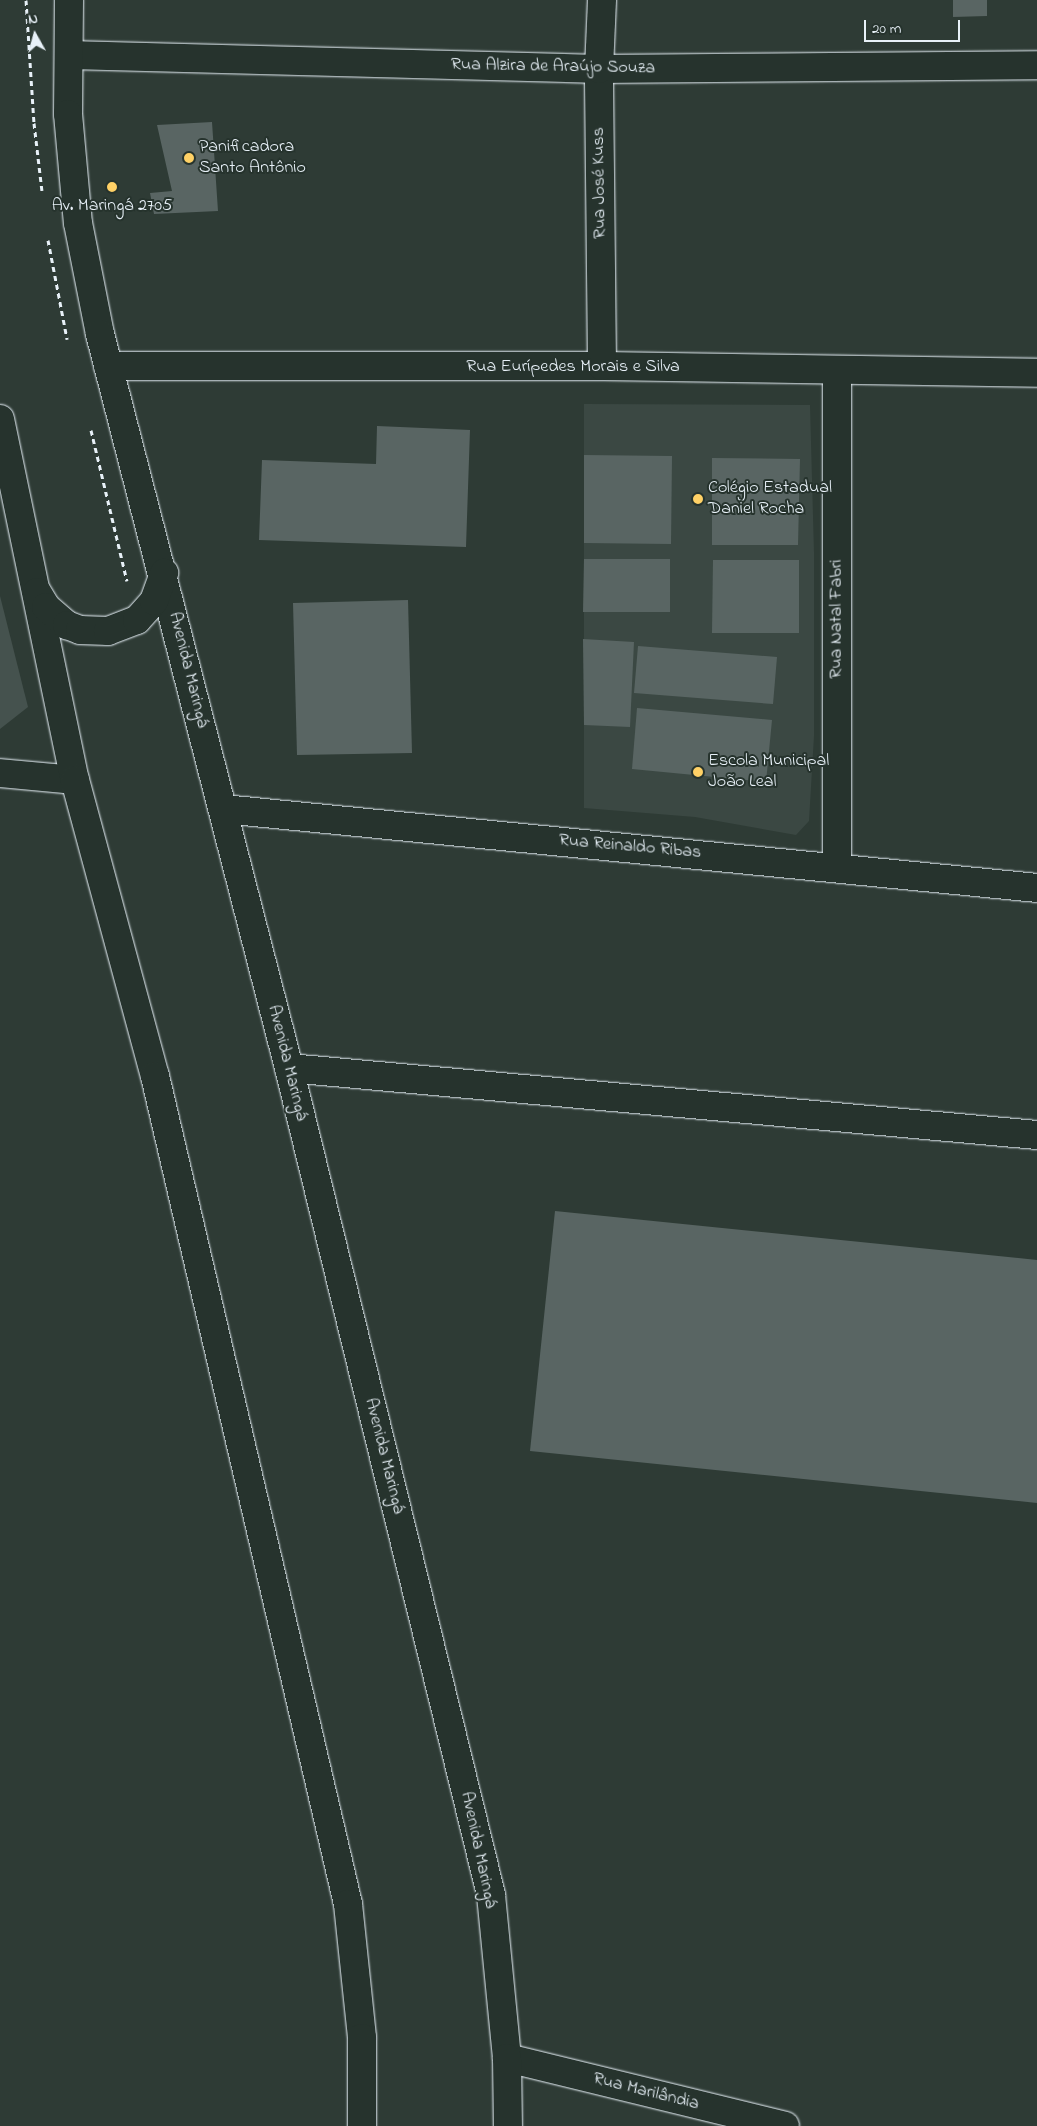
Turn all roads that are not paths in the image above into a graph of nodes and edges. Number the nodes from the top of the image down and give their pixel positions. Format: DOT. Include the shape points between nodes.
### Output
graph roads {
  1 [pos="70,0"];
  2 [pos="602,0"];
  3 [pos="69,55"];
  4 [pos="1037,65"];
  5 [pos="599,69"];
  6 [pos="108,366"];
  7 [pos="602,366"];
  8 [pos="837,371"];
  9 [pos="1037,373"];
  10 [pos="0,419"];
  11 [pos="164,573"];
  12 [pos="34,583"];
  13 [pos="0,773"];
  14 [pos="75,780"];
  15 [pos="223,809"];
  16 [pos="837,866"];
  17 [pos="1037,888"];
  18 [pos="289,1068"];
  19 [pos="1037,1135"];
  20 [pos="507,2058"];
  21 [pos="362,2126"];
  22 [pos="508,2126"];
  23 [pos="785,2126"];
  1 -- 3 [label="main road, Avenida Maringá"];
  2 -- 5 [label="main road, Rua José Kuss"];
  3 -- 5 [label="main road, Rua Alzira de Araújo Souza"];
  3 -- 6 [label="main road, Avenida Maringá" via="68,114 78,223"];
  4 -- 5 [label="main road, Rua Alzira de Araújo Souza"];
  5 -- 7 [label="main road, Rua José Kuss"];
  6 -- 7 [label="main road, Rua Eurípedes Morais e Silva"];
  6 -- 11 [label="main road, Avenida Maringá"];
  7 -- 8 [label="main road, Rua Eurípedes Morais e Silva"];
  8 -- 9 [label="main road, Rua Eurípedes Morais e Silva"];
  8 -- 16 [label="main road, Rua Natal Fabri"];
  10 -- 12 [label="main road"];
  11 -- 12 [label="main road" via="154,601 137,620 108,631 80,630 67,625 46,607"];
  11 -- 15 [label="main road, Avenida Maringá"];
  12 -- 14 [label="main road"];
  13 -- 14 [label="main road"];
  14 -- 21 [label="main road" via="156,1076 348,1904 362,2038"];
  15 -- 16 [label="main road, Rua Reinaldo Ribas"];
  15 -- 18 [label="main road, Avenida Maringá"];
  16 -- 17 [label="main road, Rua Reinaldo Ribas"];
  18 -- 19 [label="main road"];
  18 -- 20 [label="main road, Avenida Maringá" via="491,1895"];
  20 -- 22 [label="main road, Avenida Maringá"];
  20 -- 23 [label="main road, Rua Marilândia"];
}
